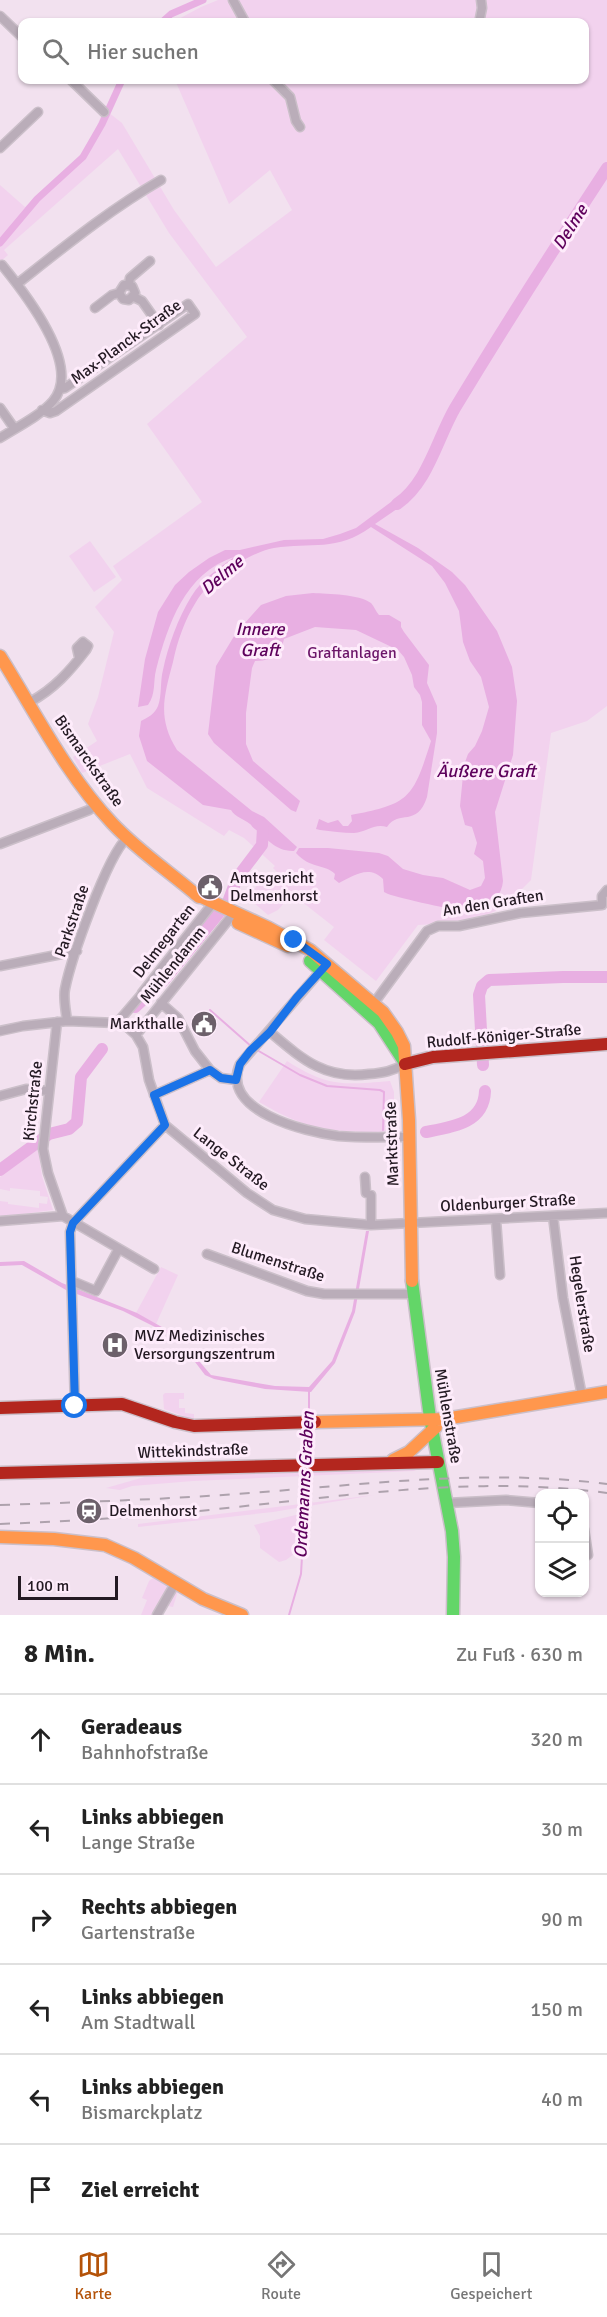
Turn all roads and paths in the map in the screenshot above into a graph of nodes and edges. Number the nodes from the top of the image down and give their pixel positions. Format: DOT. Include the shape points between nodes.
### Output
graph roads {
  1 [pos="233,0"];
  2 [pos="481,0"];
  3 [pos="0,16"];
  4 [pos="243,18"];
  5 [pos="480,18"];
  6 [pos="18,33"];
  7 [pos="75,84"];
  8 [pos="278,84"];
  9 [pos="38,112"];
  10 [pos="104,112"];
  11 [pos="300,127"];
  12 [pos="0,148"];
  13 [pos="161,180"];
  14 [pos="150,261"];
  15 [pos="2,265"];
  16 [pos="17,284"];
  17 [pos="129,284"];
  18 [pos="119,293"];
  19 [pos="134,297"];
  20 [pos="95,309"];
  21 [pos="159,325"];
  22 [pos="60,388"];
  23 [pos="0,408"];
  24 [pos="42,410"];
  25 [pos="14,428"];
  26 [pos="0,438"];
  27 [pos="0,656"];
  28 [pos="79,657"];
  29 [pos="30,702"];
  30 [pos="97,805"];
  31 [pos="128,838"];
  32 [pos="0,844"];
  33 [pos="607,890"];
  34 [pos="222,912"];
  35 [pos="77,951"];
  36 [pos="0,966"];
  37 [pos="324,968"];
  38 [pos="161,1003"];
  39 [pos="374,1003"];
  40 [pos="68,1021"];
  41 [pos="57,1022"];
  42 [pos="117,1023"];
  43 [pos="0,1031"];
  44 [pos="270,1032"];
  45 [pos="136,1035"];
  46 [pos="607,1044"];
  47 [pos="405,1064"];
  48 [pos="210,1070"];
  49 [pos="236,1080"];
  50 [pos="48,1091"];
  51 [pos="154,1095"];
  52 [pos="0,1096"];
  53 [pos="165,1125"];
  54 [pos="409,1132"];
  55 [pos="365,1177"];
  56 [pos="607,1213"];
  57 [pos="63,1216"];
  58 [pos="553,1216"];
  59 [pos="496,1220"];
  60 [pos="0,1221"];
  61 [pos="73,1223"];
  62 [pos="411,1223"];
  63 [pos="371,1225"];
  64 [pos="118,1250"];
  65 [pos="207,1254"];
  66 [pos="154,1269"];
  67 [pos="501,1275"];
  68 [pos="72,1287"];
  69 [pos="412,1294"];
  70 [pos="607,1392"];
  71 [pos="582,1396"];
  72 [pos="75,1406"];
  73 [pos="0,1408"];
  74 [pos="430,1418"];
  75 [pos="445,1419"];
  76 [pos="433,1431"];
  77 [pos="387,1462"];
  78 [pos="438,1462"];
  79 [pos="0,1473"];
  80 [pos="447,1503"];
  81 [pos="535,1503"];
  82 [pos="0,1537"];
  83 [pos="176,1582"];
  84 [pos="157,1615"];
  85 [pos="242,1615"];
  86 [pos="453,1615"];
  1 -- 4 [label="street"];
  2 -- 5 [label="street"];
  3 -- 6 [label="street"];
  7 -- 10 [label="street"];
  8 -- 11 [label="street" via="290,97"];
  9 -- 12 [label="street"];
  13 -- 16 [label="street" via="97,220"];
  14 -- 17 [label="street" via="130,278"];
  15 -- 16 [label="street"];
  16 -- 22 [label="street" via="36,311 58,357"];
  17 -- 18 [label="street" via="122,286"];
  17 -- 19 [label="street"];
  18 -- 19 [label="street" via="123,299"];
  18 -- 20 [label="street"];
  19 -- 21 [label="street" via="142,301"];
  21 -- 22 [label="street, Max-Planck-Straße" via="66,388"];
  21 -- 24 [label="street, Max-Planck-Straße" via="189,304 195,314 56,411"];
  22 -- 24 [label="street"];
  23 -- 25 [label="street"];
  24 -- 25 [label="street"];
  25 -- 26 [label="street"];
  27 -- 29 [label="main road, Bismarckstraße"];
  28 -- 29 [label="street" via="70,672"];
  29 -- 30 [label="main road, Bismarckstraße"];
  30 -- 31 [label="main road, Bismarckstraße"];
  30 -- 32 [label="street"];
  31 -- 34 [label="main road, Bismarckstraße"];
  31 -- 35 [label="street, Parkstraße" via="119,845 99,888"];
  33 -- 39 [label="street, An den Graften" via="602,905 514,914 427,931"];
  34 -- 37 [label="main road, Bismarckstraße" via="294,940"];
  34 -- 38 [label="street, Mühlendamm" via="200,956"];
  34 -- 42 [label="street, Delmegarten"];
  35 -- 36 [label="street"];
  35 -- 40 [label="street, Parkstraße" via="64,991"];
  37 -- 39 [label="main road, Marktstraße"];
  37 -- 44 [label="street"];
  37 -- 47 [label="main road" via="379,1023"];
  38 -- 45 [label="street, Mühlendamm"];
  38 -- 48 [label="street" via="178,1018"];
  39 -- 47 [label="main road, Marktstraße" via="397,1032 404,1046"];
  40 -- 41 [label="street"];
  40 -- 42 [label="street"];
  41 -- 43 [label="street"];
  41 -- 50 [label="street, Kirchstraße"];
  42 -- 45 [label="street"];
  44 -- 47 [label="street" via="326,1072 366,1075 393,1071"];
  44 -- 49 [label="street" via="240,1064"];
  45 -- 51 [label="street"];
  46 -- 47 [label="main road, Rudolf-Königer-Straße" via="433,1057"];
  47 -- 54 [label="main road, Marktstraße"];
  48 -- 49 [label="street" via="221,1078"];
  48 -- 51 [label="street"];
  49 -- 54 [label="street" via="246,1102 306,1130 337,1136"];
  50 -- 52 [label="street" via="26,1089"];
  50 -- 57 [label="street, Kirchstraße" via="44,1138 48,1173"];
  51 -- 53 [label="street"];
  53 -- 61 [label="street"];
  53 -- 63 [label="street, Lange Straße" via="273,1210 305,1219"];
  54 -- 62 [label="main road, Marktstraße"];
  55 -- 63 [label="street"];
  56 -- 58 [label="street, Oldenburger Straße"];
  57 -- 60 [label="street"];
  57 -- 61 [label="street"];
  58 -- 59 [label="street, Oldenburger Straße"];
  58 -- 71 [label="street, Hegelerstraße" via="563,1298"];
  59 -- 62 [label="street, Oldenburger Straße"];
  59 -- 67 [label="street"];
  61 -- 64 [label="street"];
  61 -- 68 [label="street"];
  62 -- 63 [label="street, Lange Straße"];
  62 -- 69 [label="main road, Mühlenstraße"];
  64 -- 66 [label="street"];
  64 -- 68 [label="street" via="96,1291"];
  65 -- 69 [label="street, Blumenstraße" via="308,1292"];
  68 -- 72 [label="street"];
  69 -- 74 [label="main road, Mühlenstraße"];
  70 -- 71 [label="main road"];
  71 -- 75 [label="main road"];
  72 -- 73 [label="main road"];
  72 -- 74 [label="main road" via="122,1404 170,1422 194,1426"];
  74 -- 75 [label="main road"];
  74 -- 76 [label="main road, Mühlenstraße"];
  75 -- 76 [label="main road, Wittekindstraße"];
  76 -- 77 [label="main road, Wittekindstraße" via="409,1452"];
  76 -- 78 [label="main road, Mühlenstraße"];
  77 -- 78 [label="main road, Wittekindstraße"];
  77 -- 79 [label="main road, Wittekindstraße"];
  78 -- 80 [label="main road, Mühlenstraße"];
  80 -- 81 [label="street"];
  80 -- 86 [label="main road, Mühlenstraße" via="454,1557"];
  82 -- 83 [label="main road" via="105,1545"];
  83 -- 84 [label="street"];
  83 -- 85 [label="main road" via="203,1599"];
}
